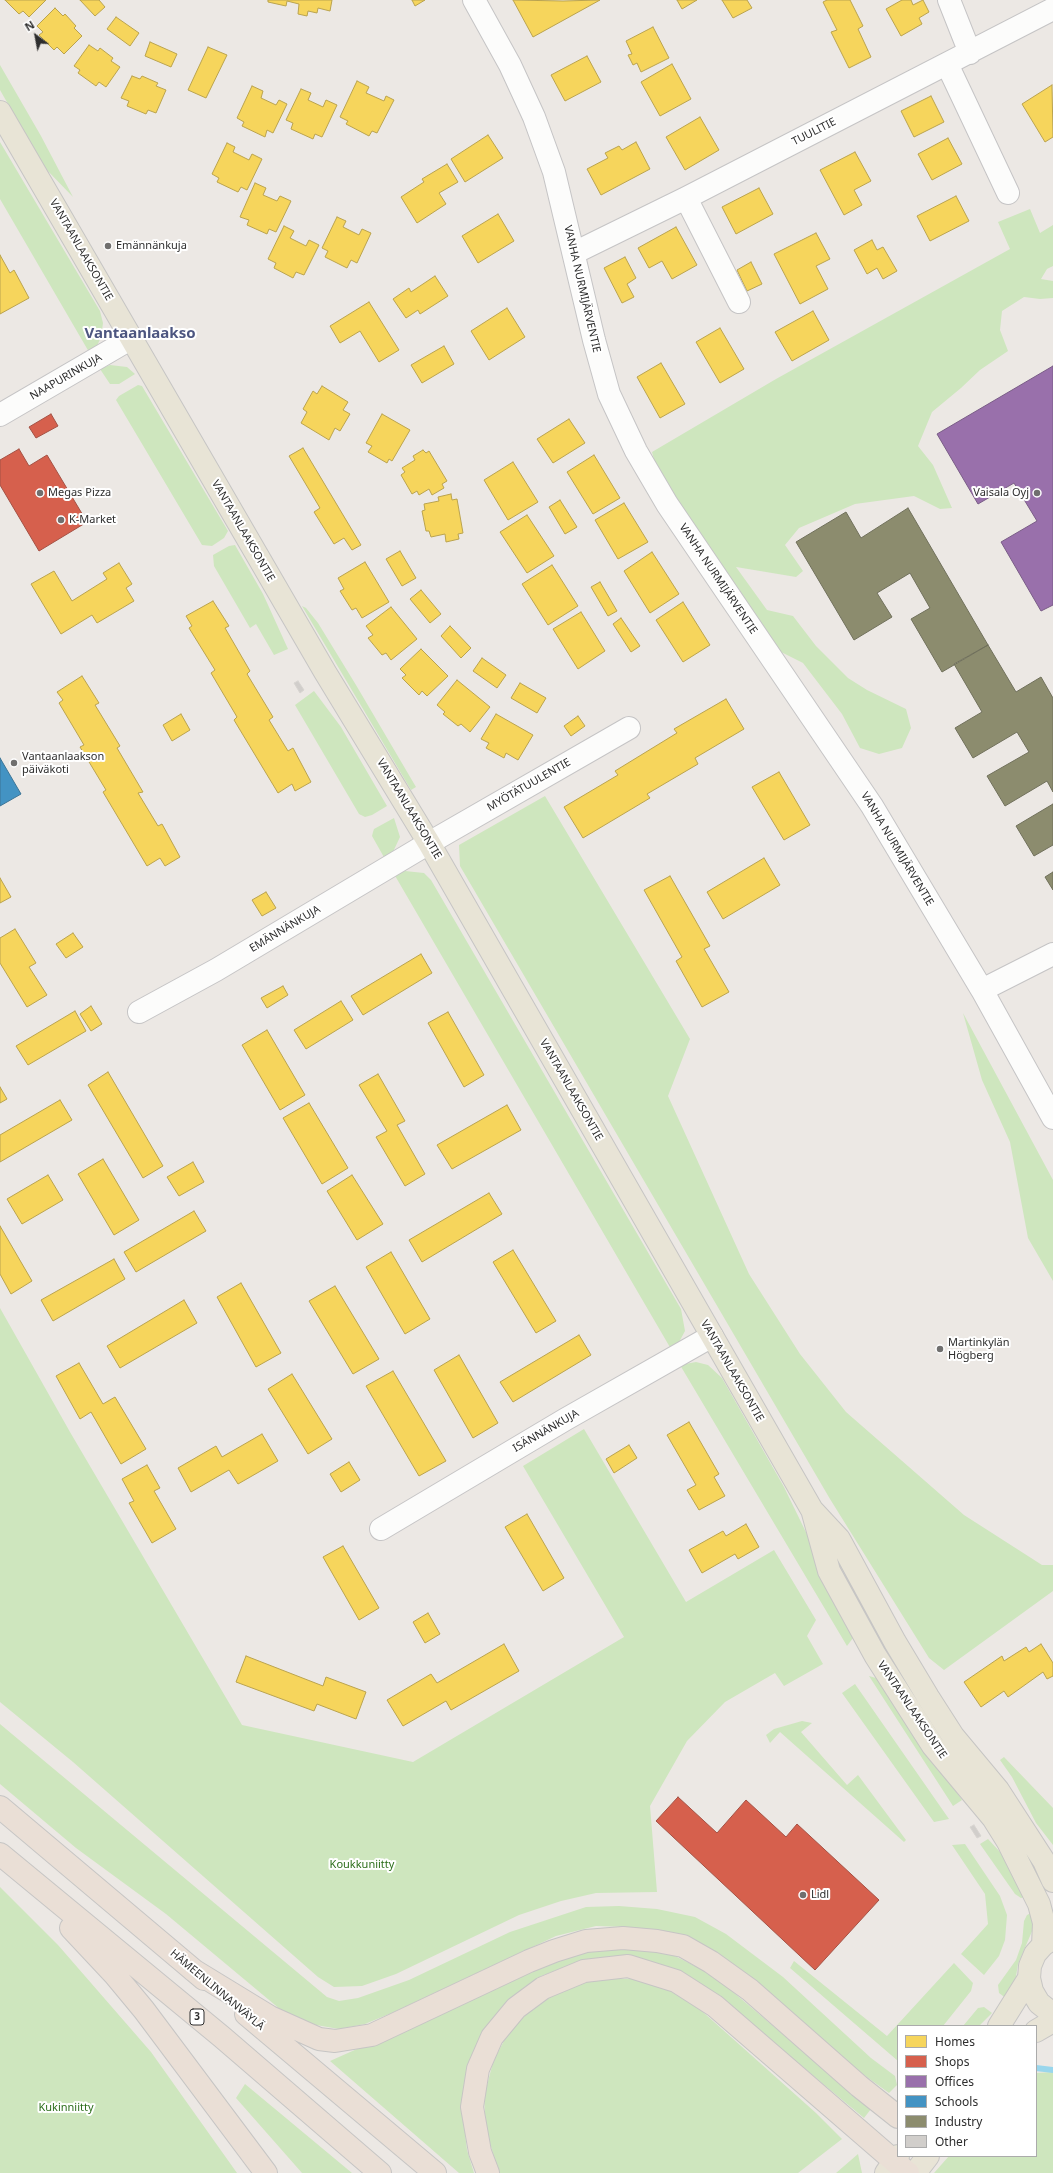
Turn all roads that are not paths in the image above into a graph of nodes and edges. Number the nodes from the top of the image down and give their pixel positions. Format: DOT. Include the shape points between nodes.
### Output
graph roads {
  1 [pos="474,0"];
  2 [pos="949,0"];
  3 [pos="1053,9"];
  4 [pos="970,53"];
  5 [pos="947,64"];
  6 [pos="0,112"];
  7 [pos="1008,192"];
  8 [pos="686,198"];
  9 [pos="574,253"];
  10 [pos="738,302"];
  11 [pos="132,338"];
  12 [pos="0,414"];
  13 [pos="629,728"];
  14 [pos="429,843"];
  15 [pos="1053,954"];
  16 [pos="982,990"];
  17 [pos="139,1012"];
  18 [pos="1053,1118"];
  19 [pos="712,1336"];
  20 [pos="812,1510"];
  21 [pos="381,1529"];
  22 [pos="0,1807"];
  23 [pos="6,1859"];
  24 [pos="1053,1882"];
  25 [pos="1048,1942"];
  26 [pos="193,1970"];
  27 [pos="1029,1978"];
  28 [pos="1053,2014"];
  29 [pos="1053,2021"];
  30 [pos="999,2025"];
  31 [pos="1037,2030"];
  32 [pos="897,2116"];
  33 [pos="927,2157"];
  34 [pos="897,2166"];
  35 [pos="266,2173"];
  36 [pos="380,2173"];
  37 [pos="435,2173"];
  38 [pos="488,2173"];
  39 [pos="915,2173"];
  1 -- 9 [label="street, VANHA NURMIJÄRVENTIE" via="510,65 534,118 554,172"];
  2 -- 4 [label="street"];
  3 -- 4 [label="street, TUULITIE"];
  4 -- 5 [label="street, TUULITIE"];
  5 -- 7 [label="street"];
  5 -- 8 [label="street, TUULITIE"];
  6 -- 11 [label="main road, VANTAANLAAKSONTIE"];
  8 -- 9 [label="street, TUULITIE"];
  8 -- 10 [label="street"];
  9 -- 16 [label="street, VANHA NURMIJÄRVENTIE" via="594,340 610,394 636,451 667,504 872,806"];
  11 -- 12 [label="street, NAAPURINKUJA"];
  11 -- 14 [label="main road, VANTAANLAAKSONTIE" via="326,672"];
  13 -- 14 [label="street, MYÖTÄTUULENTIE"];
  14 -- 17 [label="street, EMÄNNÄNKUJA" via="216,970"];
  14 -- 19 [label="main road, VANTAANLAAKSONTIE"];
  15 -- 16 [label="street"];
  16 -- 18 [label="street, VANHA NURMIJÄRVENTIE"];
  19 -- 20 [label="main road, VANTAANLAAKSONTIE"];
  19 -- 21 [label="street, ISÄNNÄNKUJA"];
  20 -- 24 [label="main road, VANTAANLAAKSONTIE" via="840,1539 895,1642 928,1697 953,1736 998,1790 1044,1861"];
  20 -- 25 [label="main road, VANTAANLAAKSONTIE" via="829,1571 875,1655 933,1746 993,1818 1008,1842 1039,1904"];
  22 -- 26 [label="highway, HÄMEENLINNANVÄYLÄ"];
  23 -- 35 [label="highway" via="115,1975 144,2010"];
  23 -- 36 [label="highway, 3" via="222,2037"];
  25 -- 27 [label="main road" via="1035,1954"];
  26 -- 32 [label="highway" via="270,2017 319,2039 335,2041 372,2034 529,1961 586,1941 623,1938 683,1946 750,1990"];
  26 -- 37 [label="highway, HÄMEENLINNANVÄYLÄ"];
  27 -- 28 [label="main road" via="1032,1991 1039,2003"];
  27 -- 30 [label="main road"];
  29 -- 31 [label="main road"];
  33 -- 39 [label="main road"];
  34 -- 38 [label="highway" via="715,2006 676,1980 628,1966 584,1971 543,1988 516,2008 492,2037 478,2069 472,2107 480,2152"];
}
